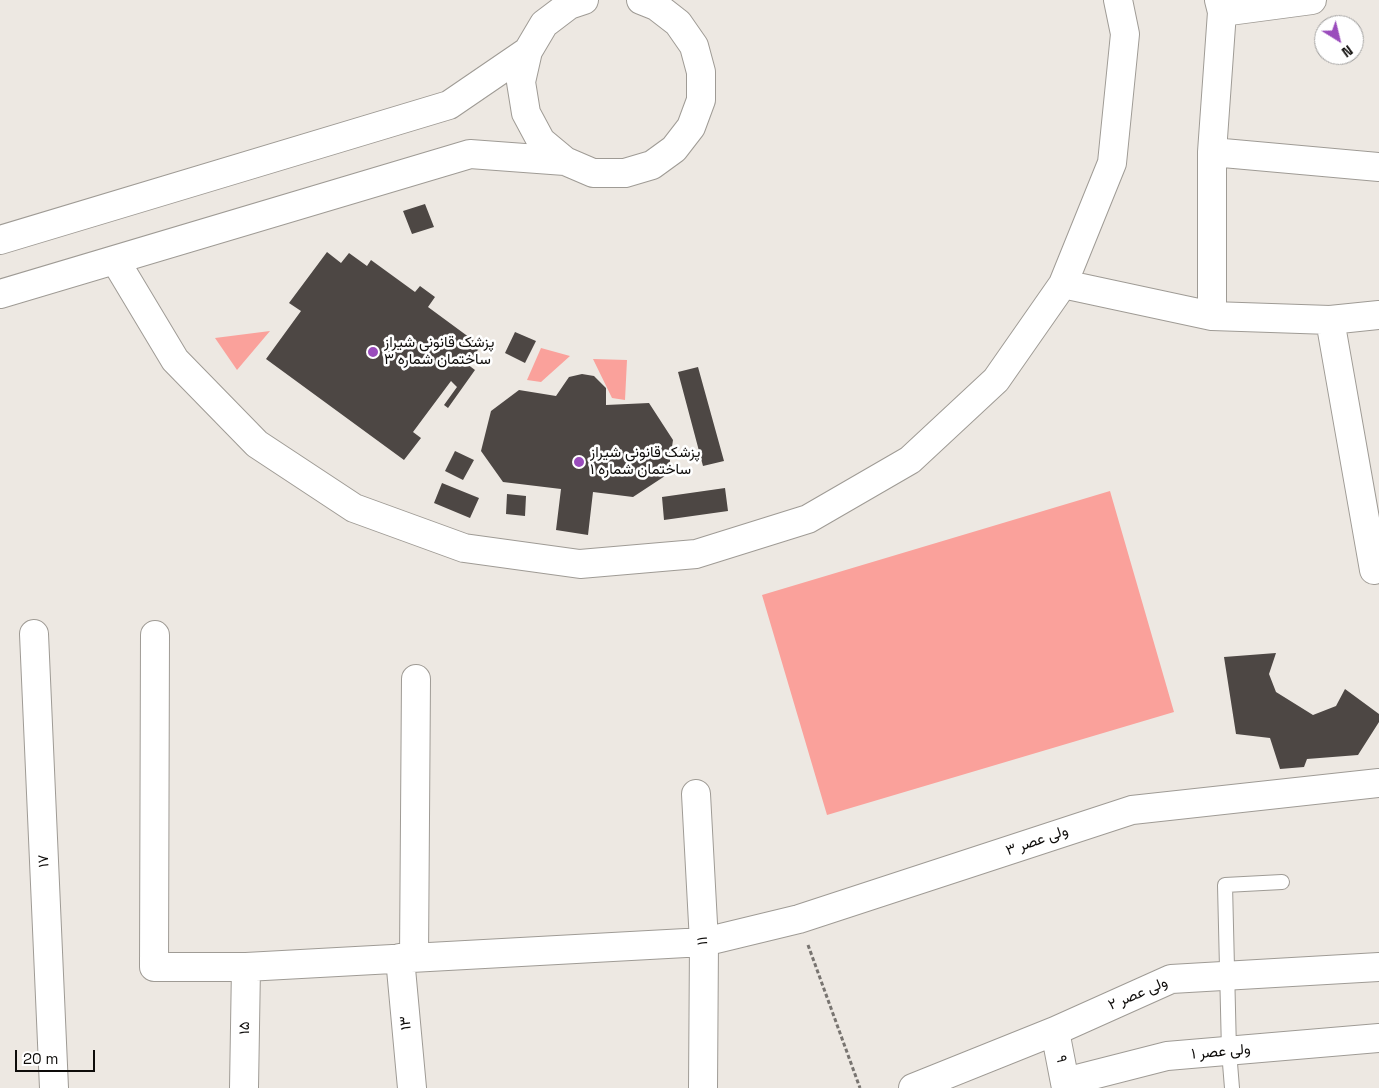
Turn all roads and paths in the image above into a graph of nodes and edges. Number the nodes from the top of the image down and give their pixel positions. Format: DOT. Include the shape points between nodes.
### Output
graph roads {
  1 [pos="584,0"];
  2 [pos="641,0"];
  3 [pos="1118,0"];
  4 [pos="1312,0"];
  5 [pos="1221,6"];
  6 [pos="528,51"];
  7 [pos="1212,152"];
  8 [pos="565,161"];
  9 [pos="1379,167"];
  10 [pos="0,240"];
  11 [pos="115,260"];
  12 [pos="1063,284"];
  13 [pos="0,294"];
  14 [pos="1379,315"];
  15 [pos="1212,316"];
  16 [pos="1330,320"];
  17 [pos="1374,570"];
  18 [pos="34,634"];
  19 [pos="155,635"];
  20 [pos="416,679"];
  21 [pos="1379,783"];
  22 [pos="696,794"];
  23 [pos="1282,882"];
  24 [pos="799,920"];
  25 [pos="704,942"];
  26 [pos="407,957"];
  27 [pos="1379,967"];
  28 [pos="246,968"];
  29 [pos="1227,976"];
  30 [pos="1055,1031"];
  31 [pos="1379,1038"];
  32 [pos="1229,1051"];
  33 [pos="1066,1085"];
  34 [pos="54,1088"];
  35 [pos="244,1088"];
  36 [pos="412,1088"];
  37 [pos="703,1088"];
  38 [pos="860,1088"];
  39 [pos="913,1088"];
  40 [pos="1232,1088"];
  1 -- 6 [label="street" via="569,5 544,24"];
  2 -- 8 [label="street" via="656,6 678,23 694,46 701,72 701,100 692,127 674,149 652,165 625,173 593,173"];
  3 -- 12 [label="street" via="1125,34 1112,163"];
  4 -- 5 [label="street"];
  5 -- 7 [label="street"];
  6 -- 8 [label="street" via="521,82 526,113 541,140"];
  6 -- 10 [label="street" via="449,105"];
  7 -- 9 [label="street"];
  7 -- 15 [label="street"];
  8 -- 11 [label="street" via="470,154"];
  11 -- 12 [label="street" via="175,360 257,444 354,508 464,548 580,564 696,554 808,519 910,460 996,380"];
  11 -- 13 [label="street"];
  12 -- 15 [label="street"];
  14 -- 16 [label="street"];
  15 -- 16 [label="street"];
  16 -- 17 [label="street"];
  18 -- 34 [label="street, ۱۷"];
  19 -- 28 [label="street, ولی عصر ۳" via="154,967"];
  20 -- 26 [label="street, ۱۳"];
  21 -- 24 [label="street, ولی عصر ۳" via="1132,810"];
  22 -- 25 [label="street, ۱۱"];
  23 -- 29 [label="lane" via="1225,885"];
  24 -- 25 [label="street, ولی عصر ۳"];
  24 -- 38 [label="path"];
  25 -- 26 [label="street, ولی عصر ۳"];
  25 -- 37 [label="street, ۱۱"];
  26 -- 28 [label="street, ولی عصر ۳"];
  26 -- 36 [label="street, ۱۳"];
  27 -- 29 [label="street, ولی عصر ۲"];
  28 -- 35 [label="street, ۱۵"];
  29 -- 30 [label="street, ولی عصر ۲" via="1171,979"];
  29 -- 32 [label="lane"];
  30 -- 33 [label="street, ۹"];
  30 -- 39 [label="street, ولی عصر ۲"];
  31 -- 32 [label="street, ولی عصر ۱"];
  32 -- 33 [label="street, ولی عصر ۱" via="1167,1056"];
  32 -- 40 [label="lane"];
}
